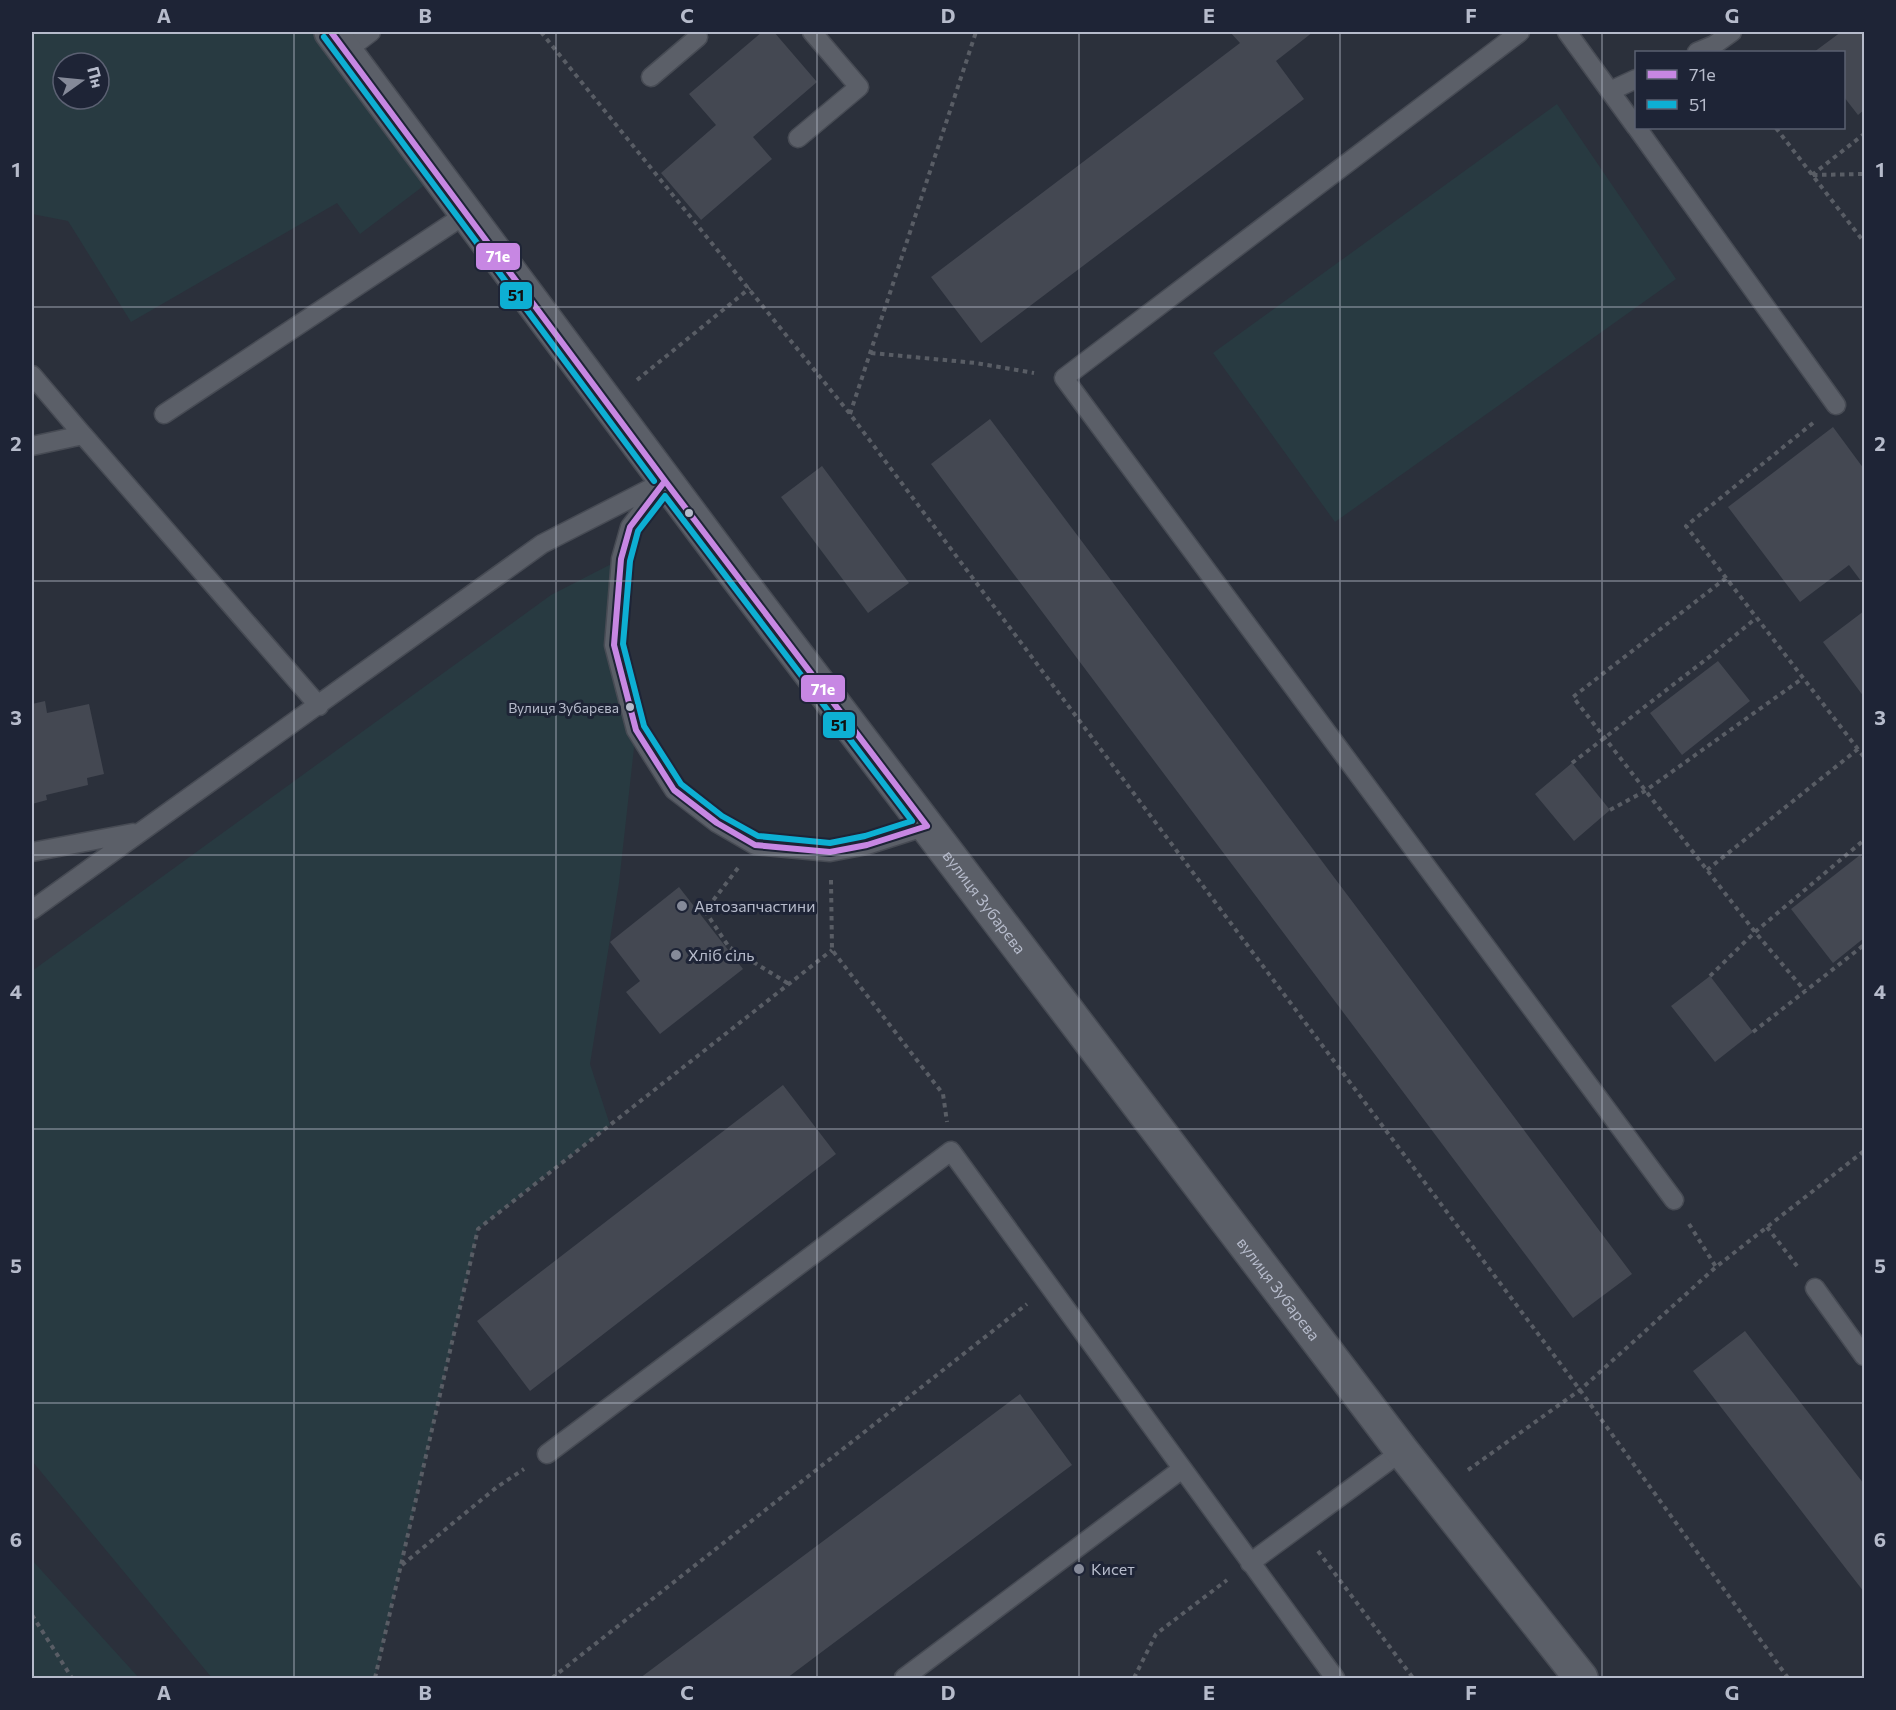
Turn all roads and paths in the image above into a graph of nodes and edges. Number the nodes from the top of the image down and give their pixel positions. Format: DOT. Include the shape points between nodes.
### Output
graph roads {
  1 [pos="541,32"];
  2 [pos="812,32"];
  3 [pos="976,32"];
  4 [pos="1520,32"];
  5 [pos="1567,32"];
  6 [pos="1732,32"];
  7 [pos="699,33"];
  8 [pos="349,38"];
  9 [pos="1699,51"];
  10 [pos="651,77"];
  11 [pos="1635,79"];
  12 [pos="1610,91"];
  13 [pos="1635,124"];
  14 [pos="1638,129"];
  15 [pos="1777,129"];
  16 [pos="1864,134"];
  17 [pos="798,138"];
  18 [pos="1864,174"];
  19 [pos="1812,175"];
  20 [pos="466,214"];
  21 [pos="1864,243"];
  22 [pos="750,288"];
  23 [pos="871,353"];
  24 [pos="32,375"];
  25 [pos="1064,378"];
  26 [pos="636,381"];
  27 [pos="1836,405"];
  28 [pos="164,414"];
  29 [pos="850,414"];
  30 [pos="83,435"];
  31 [pos="32,446"];
  32 [pos="665,481"];
  33 [pos="1726,578"];
  34 [pos="1755,618"];
  35 [pos="1803,678"];
  36 [pos="319,706"];
  37 [pos="1605,738"];
  38 [pos="1858,749"];
  39 [pos="1864,757"];
  40 [pos="1572,763"];
  41 [pos="1645,791"];
  42 [pos="1610,810"];
  43 [pos="927,826"];
  44 [pos="137,832"];
  45 [pos="1864,840"];
  46 [pos="755,845"];
  47 [pos="32,852"];
  48 [pos="830,852"];
  49 [pos="1707,871"];
  50 [pos="32,910"];
  51 [pos="1755,932"];
  52 [pos="1864,945"];
  53 [pos="832,950"];
  54 [pos="1710,976"];
  55 [pos="789,984"];
  56 [pos="1805,991"];
  57 [pos="1753,1032"];
  58 [pos="951,1151"];
  59 [pos="1864,1151"];
  60 [pos="1674,1200"];
  61 [pos="1767,1227"];
  62 [pos="1716,1267"];
  63 [pos="1049,1287"];
  64 [pos="1815,1288"];
  65 [pos="1864,1356"];
  66 [pos="1580,1390"];
  67 [pos="1401,1451"];
  68 [pos="547,1454"];
  69 [pos="1182,1470"];
  70 [pos="1468,1470"];
  71 [pos="1299,1526"];
  72 [pos="1250,1563"];
  73 [pos="401,1566"];
  74 [pos="32,1615"];
  75 [pos="72,1678"];
  76 [pos="375,1678"];
  77 [pos="552,1678"];
  78 [pos="904,1678"];
  79 [pos="1134,1678"];
  80 [pos="1335,1678"];
  81 [pos="1413,1678"];
  82 [pos="1581,1678"];
  83 [pos="1788,1678"];
  1 -- 22 [label="path"];
  2 -- 17 [label="lane" via="859,87"];
  3 -- 23 [label="path"];
  4 -- 25 [label="lane"];
  5 -- 12 [label="lane"];
  6 -- 9 [label="lane"];
  7 -- 10 [label="lane"];
  8 -- 20 [label="street, вулиця Зубарєва"];
  11 -- 12 [label="lane"];
  12 -- 13 [label="lane"];
  14 -- 27 [label="lane"];
  15 -- 19 [label="path"];
  16 -- 19 [label="path"];
  18 -- 19 [label="path"];
  19 -- 21 [label="path"];
  20 -- 28 [label="lane"];
  20 -- 32 [label="street, вулиця Зубарєва"];
  22 -- 26 [label="path"];
  22 -- 29 [label="path"];
  23 -- 25 [label="path" via="976,363"];
  23 -- 29 [label="path"];
  24 -- 30 [label="lane"];
  25 -- 60 [label="lane"];
  27 -- 33 [label="path" via="1686,526"];
  29 -- 66 [label="path"];
  30 -- 31 [label="lane"];
  30 -- 36 [label="lane"];
  32 -- 36 [label="lane" via="542,544"];
  32 -- 43 [label="street, вулиця Зубарєва"];
  32 -- 46 [label="lane" via="630,527 621,559 614,645 636,730 674,790 717,823"];
  33 -- 34 [label="path"];
  33 -- 37 [label="path" via="1573,697"];
  34 -- 35 [label="path"];
  34 -- 37 [label="path"];
  35 -- 38 [label="path"];
  35 -- 41 [label="path"];
  36 -- 44 [label="lane"];
  37 -- 40 [label="path"];
  37 -- 41 [label="path"];
  38 -- 39 [label="path"];
  38 -- 49 [label="path"];
  41 -- 42 [label="path"];
  41 -- 49 [label="path"];
  43 -- 48 [label="lane"];
  43 -- 67 [label="street, вулиця Зубарєва"];
  44 -- 47 [label="lane"];
  44 -- 50 [label="lane"];
  45 -- 51 [label="path"];
  46 -- 48 [label="lane"];
  46 -- 55 [label="path" via="705,911 729,947"];
  48 -- 53 [label="path"];
  49 -- 51 [label="path"];
  51 -- 54 [label="path"];
  51 -- 56 [label="path"];
  52 -- 56 [label="path"];
  53 -- 55 [label="path"];
  53 -- 58 [label="path" via="943,1094"];
  55 -- 73 [label="path" via="478,1229"];
  56 -- 57 [label="path"];
  58 -- 63 [label="lane"];
  58 -- 68 [label="lane"];
  59 -- 61 [label="path"];
  60 -- 62 [label="path"];
  61 -- 62 [label="path"];
  61 -- 64 [label="path"];
  62 -- 66 [label="path"];
  63 -- 69 [label="lane"];
  63 -- 77 [label="path"];
  64 -- 65 [label="lane"];
  66 -- 70 [label="path"];
  66 -- 83 [label="path"];
  67 -- 71 [label="lane"];
  67 -- 82 [label="street, вулиця Зубарєва"];
  68 -- 73 [label="path" via="497,1487"];
  69 -- 72 [label="lane"];
  69 -- 78 [label="lane"];
  71 -- 72 [label="lane"];
  71 -- 81 [label="path"];
  72 -- 79 [label="path" via="1156,1634"];
  72 -- 80 [label="lane"];
  73 -- 76 [label="path"];
  74 -- 75 [label="path"];
}
